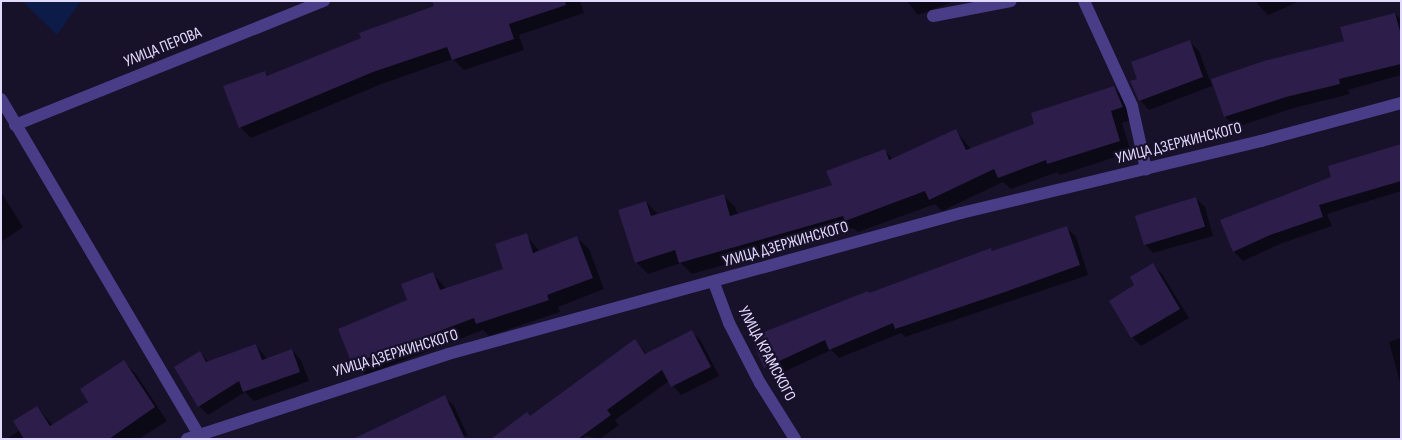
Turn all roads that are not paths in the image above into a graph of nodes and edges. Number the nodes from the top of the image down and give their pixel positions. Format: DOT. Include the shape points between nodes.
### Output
graph roads {
  1 [pos="324,1"];
  2 [pos="1011,1"];
  3 [pos="1084,1"];
  4 [pos="933,16"];
  5 [pos="1,99"];
  6 [pos="1401,103"];
  7 [pos="4,113"];
  8 [pos="15,125"];
  9 [pos="1146,169"];
  10 [pos="714,283"];
  11 [pos="192,436"];
  12 [pos="795,439"];
  1 -- 8 [label="street, УЛИЦА ПЕРОВА"];
  2 -- 4 [label="street"];
  3 -- 9 [label="street" via="1132,106"];
  5 -- 7 [label="street"];
  6 -- 9 [label="street, УЛИЦА ДЗЕРЖИНСКОГО"];
  7 -- 8 [label="street"];
  8 -- 11 [label="street"];
  9 -- 10 [label="street, УЛИЦА ДЗЕРЖИНСКОГО" via="961,213"];
  10 -- 11 [label="street, УЛИЦА ДЗЕРЖИНСКОГО" via="448,354"];
  10 -- 12 [label="street, УЛИЦА КРАМСКОГО" via="729,323"];
}
